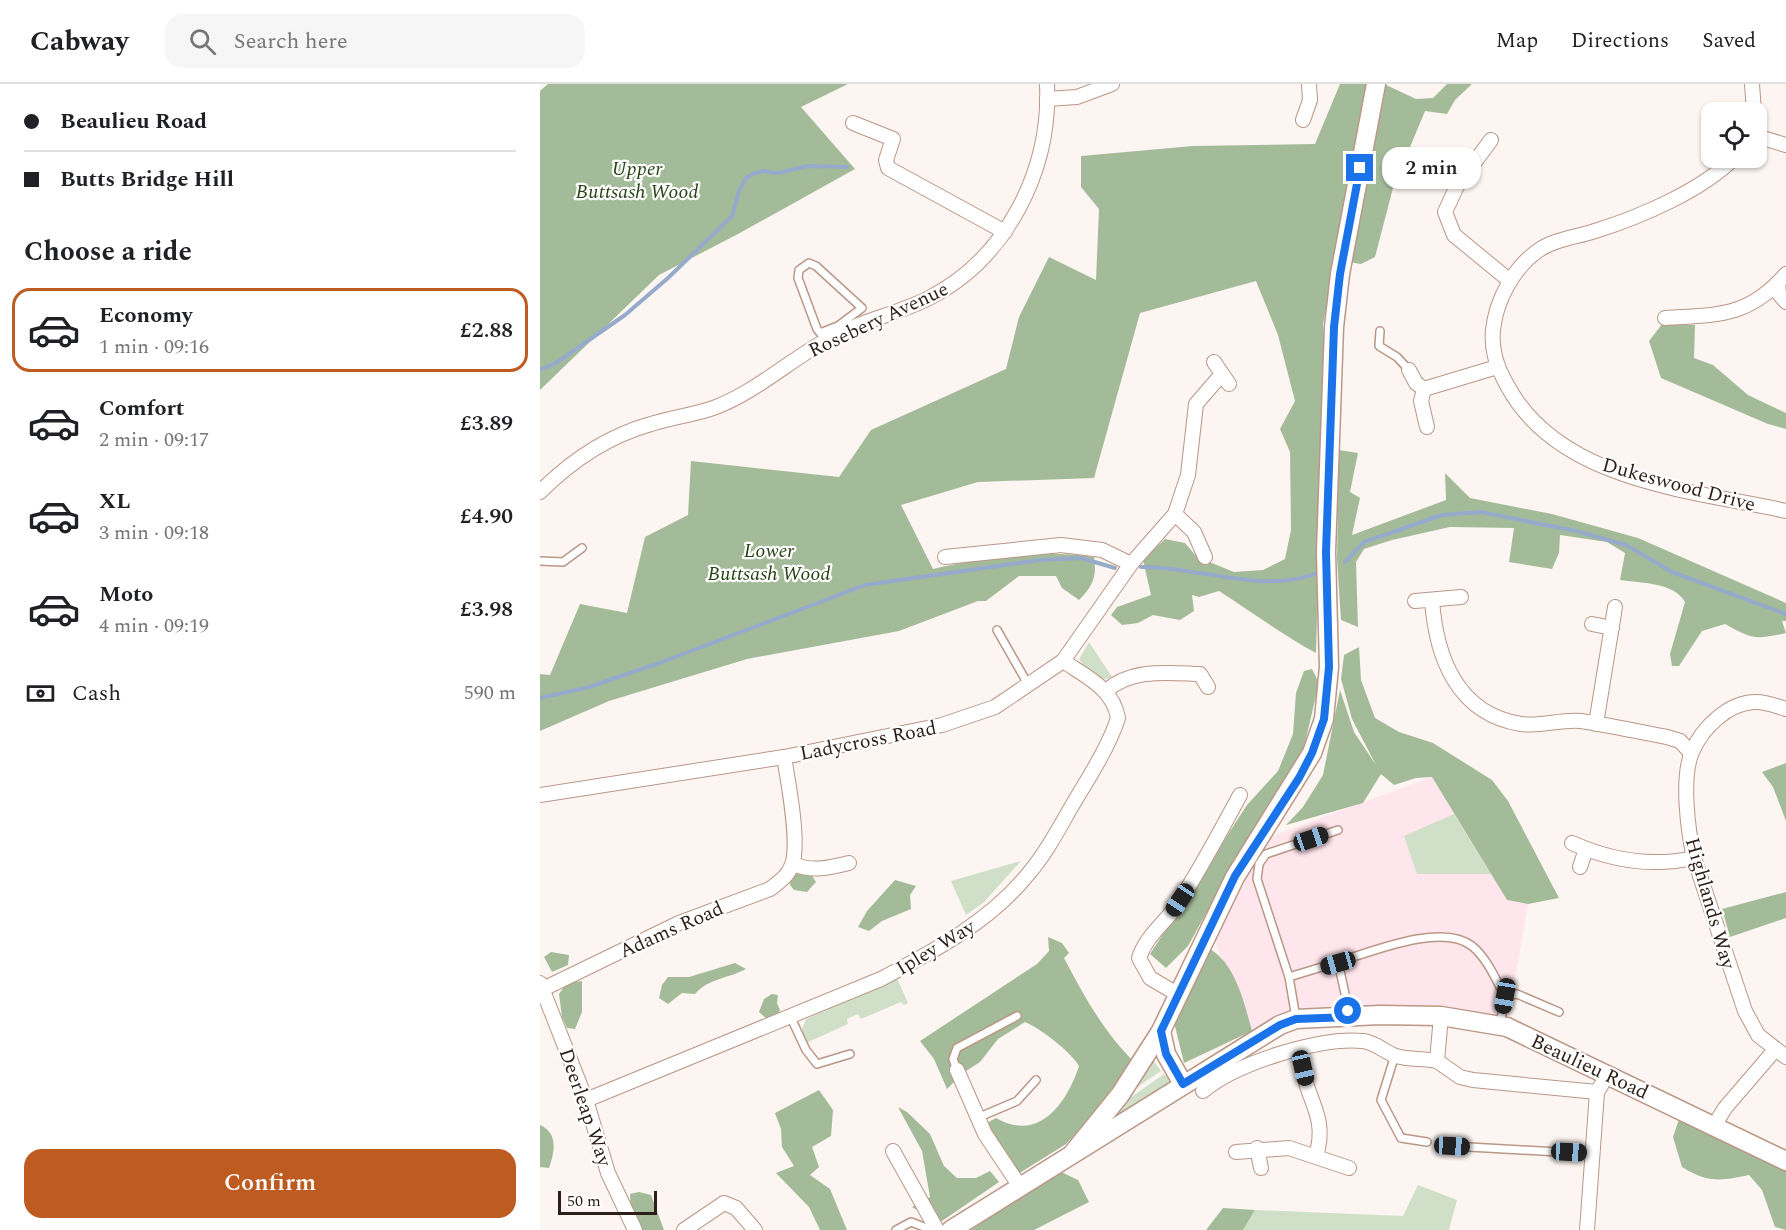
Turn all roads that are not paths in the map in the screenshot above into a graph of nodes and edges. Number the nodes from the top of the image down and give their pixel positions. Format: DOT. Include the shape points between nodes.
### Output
graph roads {
  1 [pos="1047,84"];
  2 [pos="1112,84"];
  3 [pos="1309,84"];
  4 [pos="1376,84"];
  5 [pos="1752,84"];
  6 [pos="1047,99"];
  7 [pos="1753,102"];
  8 [pos="1303,120"];
  9 [pos="853,123"];
  10 [pos="1767,139"];
  11 [pos="1491,140"];
  12 [pos="1786,145"];
  13 [pos="1721,168"];
  14 [pos="1005,232"];
  15 [pos="1782,278"];
  16 [pos="1510,281"];
  17 [pos="1786,302"];
  18 [pos="1665,318"];
  19 [pos="839,329"];
  20 [pos="1380,331"];
  21 [pos="1497,367"];
  22 [pos="1409,370"];
  23 [pos="1222,373"];
  24 [pos="1424,388"];
  25 [pos="1427,427"];
  26 [pos="540,492"];
  27 [pos="1786,512"];
  28 [pos="1175,514"];
  29 [pos="582,548"];
  30 [pos="945,557"];
  31 [pos="1205,557"];
  32 [pos="540,561"];
  33 [pos="1131,564"];
  34 [pos="1461,597"];
  35 [pos="1432,600"];
  36 [pos="1415,601"];
  37 [pos="1615,607"];
  38 [pos="1592,624"];
  39 [pos="1612,628"];
  40 [pos="997,630"];
  41 [pos="1063,661"];
  42 [pos="1029,686"];
  43 [pos="1208,687"];
  44 [pos="1106,691"];
  45 [pos="1786,709"];
  46 [pos="1596,724"];
  47 [pos="1691,753"];
  48 [pos="784,757"];
  49 [pos="540,795"];
  50 [pos="1240,795"];
  51 [pos="1338,830"];
  52 [pos="1572,843"];
  53 [pos="1586,849"];
  54 [pos="1694,858"];
  55 [pos="849,862"];
  56 [pos="792,864"];
  57 [pos="1580,867"];
  58 [pos="1338,963"];
  59 [pos="1289,977"];
  60 [pos="542,986"];
  61 [pos="1179,995"];
  62 [pos="1505,996"];
  63 [pos="1559,1012"];
  64 [pos="1017,1016"];
  65 [pos="1441,1016"];
  66 [pos="1350,1017"];
  67 [pos="791,1018"];
  68 [pos="1296,1019"];
  69 [pos="1500,1025"];
  70 [pos="1161,1031"];
  71 [pos="1298,1050"];
  72 [pos="850,1054"];
  73 [pos="1780,1054"];
  74 [pos="1395,1055"];
  75 [pos="1437,1061"];
  76 [pos="957,1070"];
  77 [pos="1608,1073"];
  78 [pos="1036,1080"];
  79 [pos="1183,1084"];
  80 [pos="1203,1091"];
  81 [pos="1597,1092"];
  82 [pos="586,1100"];
  83 [pos="977,1119"];
  84 [pos="1714,1126"];
  85 [pos="1427,1142"];
  86 [pos="1452,1146"];
  87 [pos="1257,1148"];
  88 [pos="893,1151"];
  89 [pos="1236,1152"];
  90 [pos="1073,1154"];
  91 [pos="1593,1154"];
  92 [pos="1316,1156"];
  93 [pos="1786,1161"];
  94 [pos="1261,1168"];
  95 [pos="1349,1168"];
  96 [pos="1020,1185"];
  97 [pos="635,1230"];
  98 [pos="684,1230"];
  99 [pos="755,1230"];
  100 [pos="896,1230"];
  101 [pos="932,1230"];
  102 [pos="938,1230"];
  103 [pos="951,1230"];
  104 [pos="1587,1230"];
  1 -- 6 [label="street, Rosebery Avenue"];
  2 -- 6 [label="street" via="1077,97"];
  3 -- 8 [label="street" via="1310,100"];
  4 -- 61 [label="street" via="1340,274 1334,327 1326,552 1329,667 1324,719 1308,762 1235,876"];
  5 -- 7 [label="street"];
  6 -- 14 [label="street, Rosebery Avenue" via="1044,135 1030,185"];
  9 -- 14 [label="street" via="893,138 886,159 888,168"];
  10 -- 12 [label="street"];
  11 -- 16 [label="street" via="1456,186 1445,212 1454,235"];
  13 -- 16 [label="street, Dukeswood Drive" via="1702,183 1632,218 1541,249 1525,261"];
  14 -- 19 [label="street, Rosebery Avenue" via="972,268 932,297"];
  15 -- 17 [label="street" via="1779,294"];
  15 -- 18 [label="street" via="1767,295 1721,315"];
  16 -- 21 [label="street, Dukeswood Drive" via="1495,313 1491,342"];
  19 -- 19 [label="lane" via="820,333 817,329 798,278 799,270 809,263 862,308"];
  19 -- 26 [label="street, Rosebery Avenue" via="760,385 728,402 641,427 601,445"];
  20 -- 22 [label="lane" via="1378,346"];
  21 -- 24 [label="street"];
  21 -- 27 [label="street, Dukeswood Drive" via="1515,401 1537,427 1570,451 1613,471"];
  22 -- 24 [label="street"];
  23 -- 28 [label="street" via="1196,404 1188,475"];
  24 -- 25 [label="street" via="1421,401"];
  28 -- 31 [label="street" via="1194,532"];
  28 -- 33 [label="street, Ladycross Road"];
  29 -- 32 [label="lane" via="563,562"];
  30 -- 33 [label="street" via="1061,545 1101,549"];
  33 -- 41 [label="street, Ladycross Road"];
  34 -- 35 [label="street"];
  35 -- 36 [label="street"];
  35 -- 46 [label="street" via="1442,657 1469,699 1521,724"];
  37 -- 39 [label="street"];
  38 -- 39 [label="street"];
  39 -- 46 [label="street"];
  40 -- 42 [label="lane"];
  41 -- 42 [label="street, Ladycross Road"];
  41 -- 44 [label="street"];
  42 -- 48 [label="street, Ladycross Road" via="995,707 942,725"];
  43 -- 44 [label="street" via="1204,669 1138,675 1118,680"];
  44 -- 67 [label="street, Ipley Way" via="1116,708 1115,726 1041,857 1017,888 978,922 914,961"];
  45 -- 47 [label="street, Highlands Way" via="1757,701 1738,705 1715,720"];
  46 -- 47 [label="street" via="1674,739"];
  47 -- 54 [label="street, Highlands Way" via="1687,779"];
  48 -- 49 [label="street, Ladycross Road"];
  48 -- 56 [label="street" via="794,820"];
  50 -- 61 [label="street" via="1189,887 1168,919 1147,939 1139,958 1150,978"];
  51 -- 59 [label="lane" via="1266,854 1259,864 1257,879"];
  52 -- 53 [label="street"];
  53 -- 54 [label="street" via="1653,864"];
  53 -- 57 [label="street"];
  54 -- 73 [label="street, Highlands Way" via="1745,1011 1758,1035"];
  55 -- 56 [label="street" via="825,869"];
  56 -- 60 [label="street, Adams Road" via="782,880 770,889 679,922"];
  58 -- 59 [label="lane"];
  58 -- 62 [label="lane" via="1408,941 1455,938 1479,953"];
  58 -- 66 [label="lane"];
  59 -- 68 [label="lane"];
  60 -- 82 [label="street, Deerleap Way"];
  61 -- 70 [label="street"];
  62 -- 63 [label="lane" via="1517,994"];
  62 -- 69 [label="lane"];
  64 -- 76 [label="lane" via="957,1048 953,1059"];
  65 -- 66 [label="street, Beaulieu Road"];
  65 -- 69 [label="street, Beaulieu Road"];
  65 -- 75 [label="street"];
  66 -- 68 [label="street, Beaulieu Road"];
  67 -- 72 [label="lane" via="817,1064"];
  67 -- 82 [label="street, Ipley Way"];
  68 -- 79 [label="street, Beaulieu Road"];
  69 -- 77 [label="street, Beaulieu Road"];
  70 -- 79 [label="street" via="1166,1054"];
  70 -- 90 [label="street" via="1120,1095"];
  71 -- 74 [label="street" via="1362,1041"];
  71 -- 80 [label="street" via="1238,1070"];
  71 -- 92 [label="street" via="1320,1120"];
  73 -- 84 [label="street, Highlands Way" via="1725,1108"];
  74 -- 75 [label="street"];
  74 -- 85 [label="lane" via="1382,1100 1401,1138"];
  75 -- 81 [label="street" via="1460,1077 1473,1080"];
  76 -- 83 [label="street"];
  77 -- 81 [label="street"];
  77 -- 84 [label="street, Beaulieu Road"];
  78 -- 83 [label="lane" via="1017,1101"];
  79 -- 90 [label="street, Beaulieu Road"];
  81 -- 91 [label="street"];
  82 -- 97 [label="street, Deerleap Way" via="608,1173"];
  83 -- 96 [label="street"];
  84 -- 93 [label="street, Beaulieu Road"];
  86 -- 91 [label="lane"];
  87 -- 89 [label="street"];
  87 -- 92 [label="street" via="1289,1148"];
  87 -- 94 [label="street"];
  88 -- 102 [label="street"];
  90 -- 96 [label="street, Beaulieu Road"];
  91 -- 104 [label="street"];
  92 -- 95 [label="street"];
  96 -- 103 [label="street, Beaulieu Road"];
  98 -- 99 [label="street" via="724,1203 736,1208"];
  100 -- 101 [label="lane" via="911,1222"];
}
